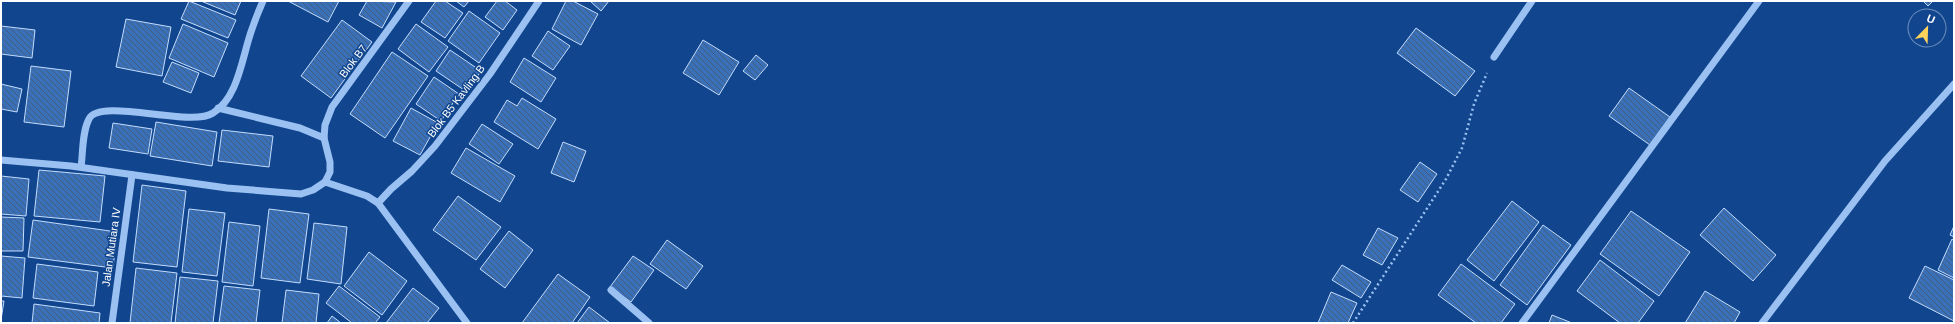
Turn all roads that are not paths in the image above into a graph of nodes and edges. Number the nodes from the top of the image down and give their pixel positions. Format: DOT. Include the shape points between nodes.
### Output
graph roads {
  1 [pos="263,1"];
  2 [pos="409,1"];
  3 [pos="540,1"];
  4 [pos="1532,1"];
  5 [pos="1759,1"];
  6 [pos="1494,57"];
  7 [pos="1954,84"];
  8 [pos="218,108"];
  9 [pos="324,138"];
  10 [pos="1,160"];
  11 [pos="81,167"];
  12 [pos="132,175"];
  13 [pos="325,182"];
  14 [pos="378,203"];
  15 [pos="611,290"];
  16 [pos="112,323"];
  17 [pos="467,323"];
  18 [pos="649,323"];
  19 [pos="1522,323"];
  20 [pos="1762,323"];
  1 -- 8 [label="street" via="238,75 225,101"];
  2 -- 9 [label="street, Blok B7" via="332,107 325,125"];
  3 -- 14 [label="street, Blok B5 Kavling B" via="490,74 435,146"];
  4 -- 6 [label="street"];
  5 -- 19 [label="street"];
  7 -- 20 [label="street" via="1885,161"];
  8 -- 9 [label="street" via="300,128"];
  8 -- 11 [label="street" via="213,114 206,116 99,111 89,119"];
  9 -- 13 [label="street" via="330,162 330,172"];
  10 -- 11 [label="street"];
  11 -- 12 [label="street"];
  12 -- 13 [label="street" via="227,188 301,194"];
  12 -- 16 [label="street, Jalan Mutiara IV"];
  13 -- 14 [label="street" via="367,196"];
  14 -- 17 [label="street"];
  15 -- 18 [label="street"];
}
